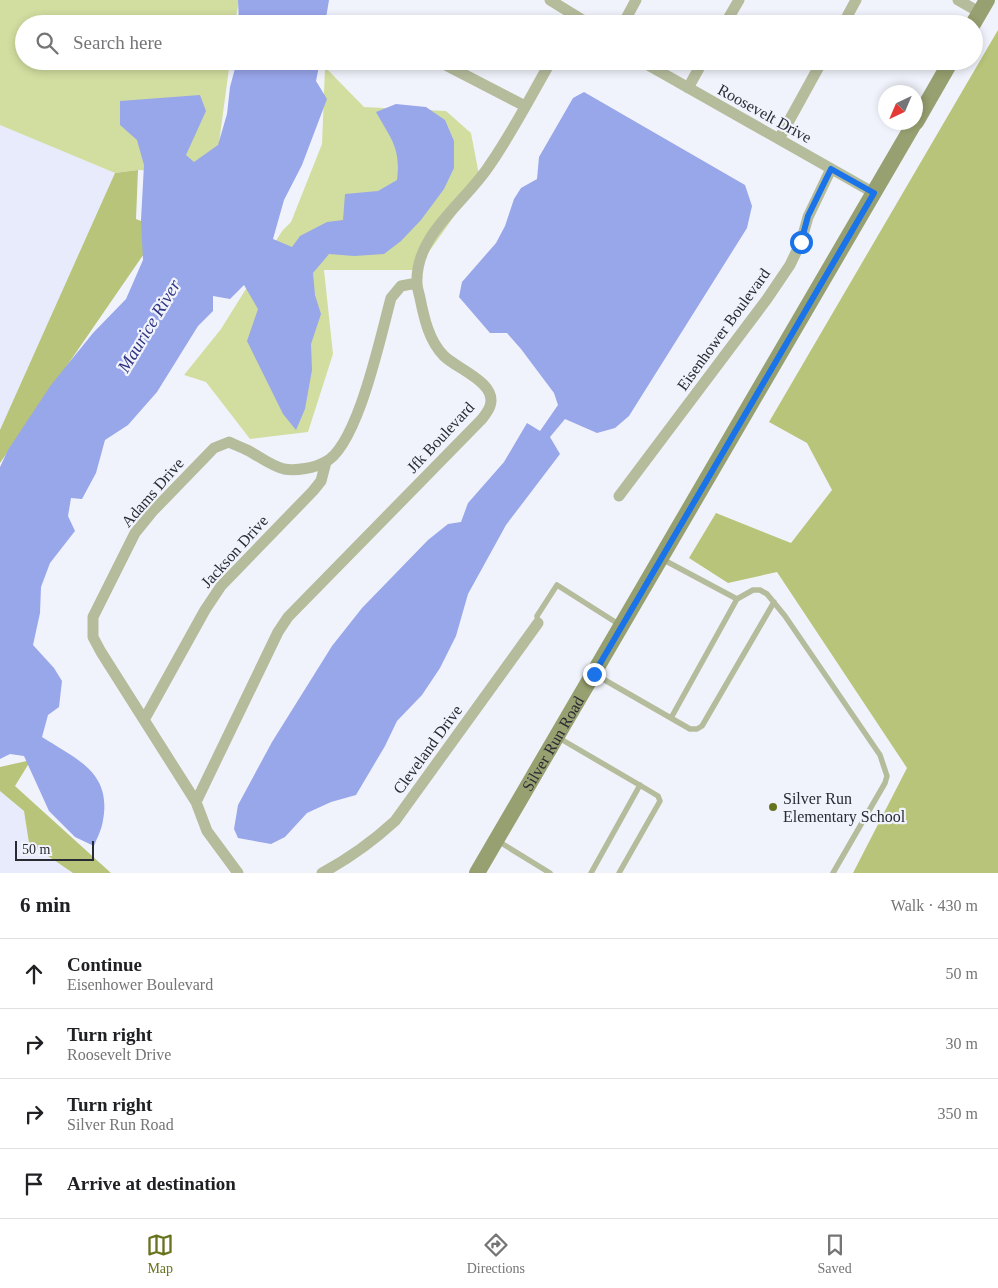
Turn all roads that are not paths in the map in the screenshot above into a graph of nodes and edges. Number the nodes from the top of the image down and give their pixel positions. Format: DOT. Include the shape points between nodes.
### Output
graph roads {
  1 [pos="550,0"];
  2 [pos="636,0"];
  3 [pos="739,0"];
  4 [pos="856,0"];
  5 [pos="958,0"];
  6 [pos="980,12"];
  7 [pos="569,15"];
  8 [pos="627,15"];
  9 [pos="730,15"];
  10 [pos="848,15"];
  11 [pos="455,70"];
  12 [pos="546,70"];
  13 [pos="657,70"];
  14 [pos="698,70"];
  15 [pos="817,70"];
  16 [pos="946,70"];
  17 [pos="688,88"];
  18 [pos="525,106"];
  19 [pos="923,108"];
  20 [pos="910,130"];
  21 [pos="779,139"];
  22 [pos="831,169"];
  23 [pos="874,193"];
  24 [pos="417,283"];
  25 [pos="326,462"];
  26 [pos="619,496"];
  27 [pos="661,559"];
  28 [pos="738,599"];
  29 [pos="774,602"];
  30 [pos="538,623"];
  31 [pos="622,626"];
  32 [pos="594,674"];
  33 [pos="671,718"];
  34 [pos="144,720"];
  35 [pos="557,737"];
  36 [pos="640,785"];
  37 [pos="196,802"];
  38 [pos="497,840"];
  39 [pos="238,873"];
  40 [pos="322,873"];
  41 [pos="478,873"];
  42 [pos="550,873"];
  43 [pos="591,873"];
  44 [pos="618,873"];
  45 [pos="833,873"];
  1 -- 7 [label="street"];
  2 -- 8 [label="street"];
  3 -- 9 [label="street"];
  4 -- 10 [label="street"];
  5 -- 6 [label="street"];
  11 -- 18 [label="street"];
  12 -- 18 [label="street, Jfk Boulevard"];
  13 -- 17 [label="street, Roosevelt Drive"];
  14 -- 17 [label="street"];
  15 -- 21 [label="street"];
  16 -- 19 [label="main road, Silver Run Road"];
  17 -- 21 [label="street, Roosevelt Drive"];
  18 -- 24 [label="street, Jfk Boulevard" via="481,178 434,231 420,256"];
  20 -- 23 [label="main road, Silver Run Road"];
  21 -- 22 [label="street, Roosevelt Drive"];
  22 -- 23 [label="street, Roosevelt Drive"];
  22 -- 26 [label="street, Eisenhower Boulevard" via="808,216 790,265"];
  23 -- 27 [label="main road, Silver Run Road"];
  24 -- 25 [label="street" via="401,286 391,298 351,432"];
  24 -- 37 [label="street, Jfk Boulevard" via="431,337 444,356 489,390 491,405 482,419 288,617"];
  25 -- 34 [label="street, Jackson Drive" via="321,481 313,491 221,586 204,610"];
  25 -- 34 [label="street, Adams Drive" via="284,469 229,442 214,448 135,533 93,617 93,637"];
  27 -- 28 [label="lane"];
  27 -- 31 [label="main road, Silver Run Road"];
  28 -- 29 [label="lane" via="753,590 760,590"];
  28 -- 33 [label="lane"];
  29 -- 33 [label="lane" via="702,726 690,729"];
  29 -- 45 [label="lane" via="880,754 887,776"];
  30 -- 31 [label="lane" via="537,616 557,585"];
  30 -- 40 [label="street, Cleveland Drive" via="395,821 370,844"];
  31 -- 32 [label="main road, Silver Run Road"];
  32 -- 33 [label="lane"];
  32 -- 35 [label="main road, Silver Run Road"];
  34 -- 37 [label="street, Adams Drive"];
  35 -- 36 [label="lane"];
  35 -- 38 [label="main road, Silver Run Road"];
  36 -- 43 [label="lane"];
  36 -- 44 [label="lane" via="658,796 660,801"];
  37 -- 39 [label="street, Adams Drive" via="207,830"];
  38 -- 41 [label="main road, Silver Run Road"];
  38 -- 42 [label="lane"];
}
